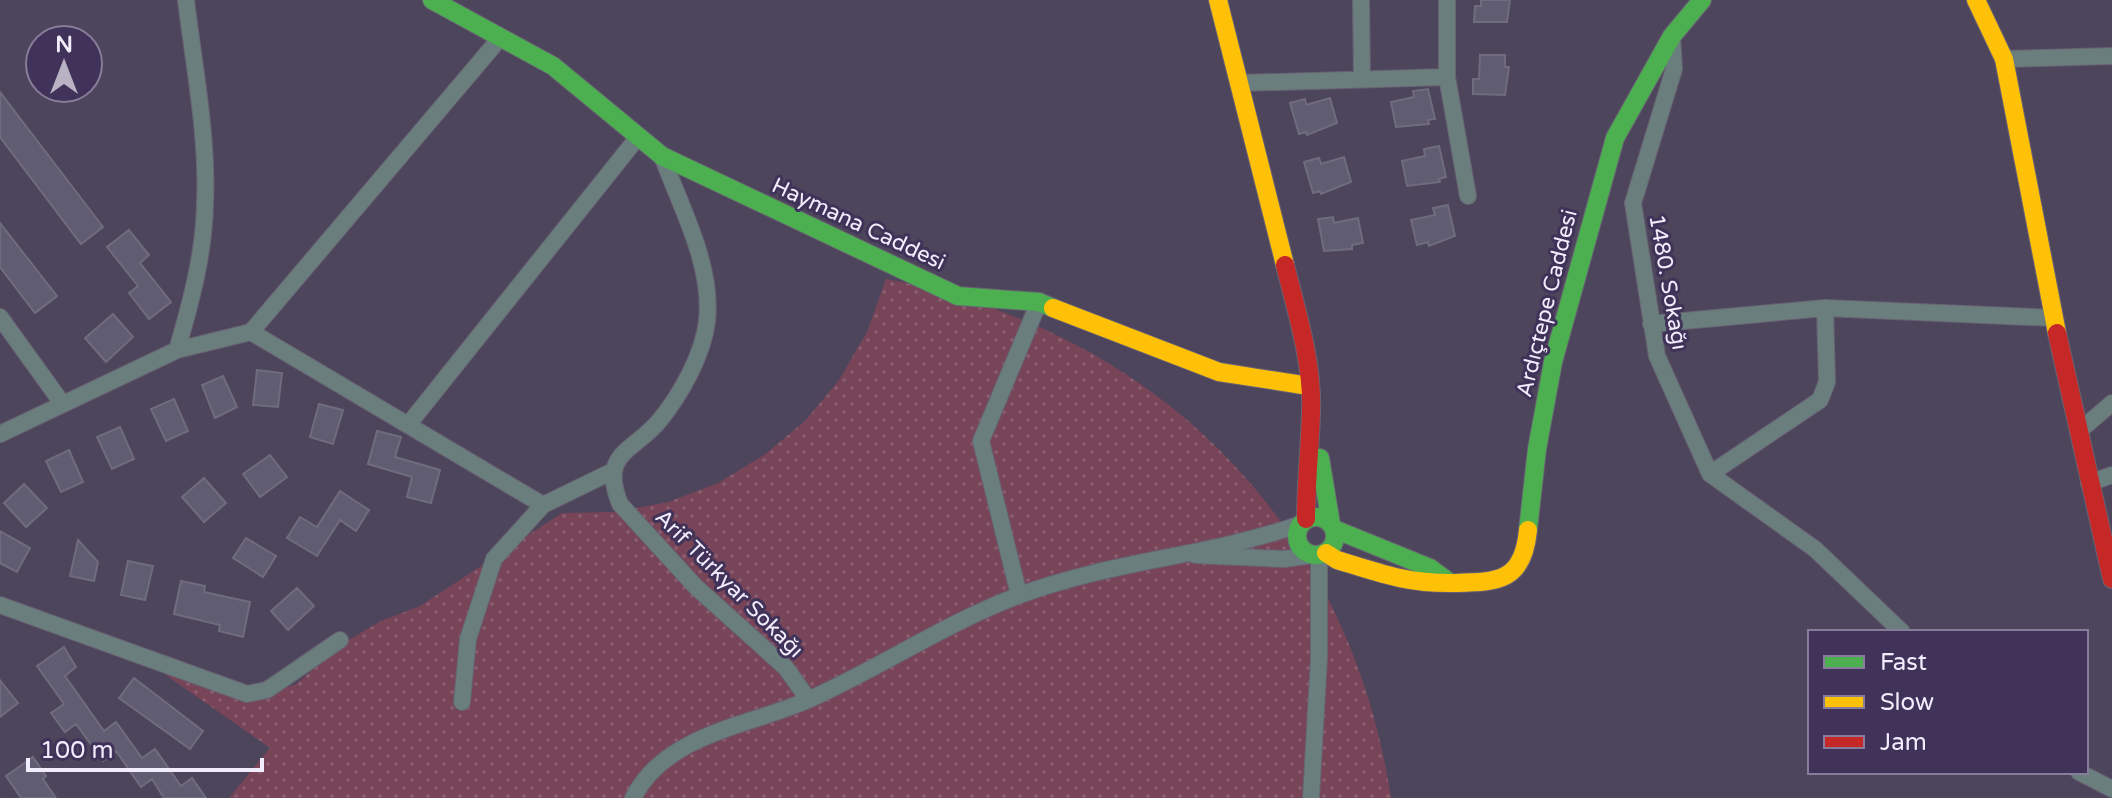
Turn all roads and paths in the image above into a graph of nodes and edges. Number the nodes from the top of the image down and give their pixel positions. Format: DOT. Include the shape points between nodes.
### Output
graph roads {
  1 [pos="186,0"];
  2 [pos="432,0"];
  3 [pos="1218,0"];
  4 [pos="1361,0"];
  5 [pos="1447,0"];
  6 [pos="1702,0"];
  7 [pos="1976,0"];
  8 [pos="1672,36"];
  9 [pos="501,37"];
  10 [pos="2112,56"];
  11 [pos="2004,59"];
  12 [pos="1362,77"];
  13 [pos="1447,77"];
  14 [pos="1240,83"];
  15 [pos="638,137"];
  16 [pos="662,156"];
  17 [pos="1468,196"];
  18 [pos="1039,302"];
  19 [pos="1825,308"];
  20 [pos="0,317"];
  21 [pos="2054,318"];
  22 [pos="1651,324"];
  23 [pos="251,332"];
  24 [pos="177,350"];
  25 [pos="1309,386"];
  26 [pos="62,403"];
  27 [pos="2112,403"];
  28 [pos="1311,414"];
  29 [pos="408,425"];
  30 [pos="2078,432"];
  31 [pos="0,434"];
  32 [pos="613,471"];
  33 [pos="1710,474"];
  34 [pos="2112,475"];
  35 [pos="2089,483"];
  36 [pos="543,505"];
  37 [pos="1303,522"];
  38 [pos="1332,526"];
  39 [pos="1319,554"];
  40 [pos="1189,555"];
  41 [pos="2112,579"];
  42 [pos="1449,582"];
  43 [pos="1019,595"];
  44 [pos="0,605"];
  45 [pos="1900,630"];
  46 [pos="340,640"];
  47 [pos="808,699"];
  48 [pos="462,702"];
  49 [pos="2083,774"];
  50 [pos="2112,789"];
  51 [pos="633,798"];
  52 [pos="1311,798"];
  1 -- 24 [label="street" via="206,203 198,272"];
  2 -- 9 [label="street, Haymana Caddesi"];
  3 -- 14 [label="street"];
  4 -- 12 [label="street"];
  5 -- 13 [label="street"];
  6 -- 8 [label="street, Ardıçtepe Caddesi"];
  7 -- 11 [label="street"];
  8 -- 22 [label="street, 1480. Sokağı" via="1674,69 1633,203"];
  8 -- 42 [label="street, Ardıçtepe Caddesi" via="1615,138 1575,274 1544,405 1526,552 1502,581 1475,586"];
  9 -- 15 [label="street, Haymana Caddesi" via="553,66"];
  9 -- 23 [label="street"];
  10 -- 11 [label="street"];
  11 -- 21 [label="street"];
  12 -- 13 [label="street"];
  12 -- 14 [label="street"];
  13 -- 17 [label="street"];
  14 -- 25 [label="street" via="1306,347"];
  15 -- 16 [label="street, Haymana Caddesi"];
  15 -- 29 [label="street"];
  16 -- 18 [label="street, Haymana Caddesi" via="958,296"];
  16 -- 32 [label="street" via="707,283 707,324 679,395 657,424 628,446"];
  18 -- 25 [label="street, Haymana Caddesi" via="1219,372"];
  18 -- 43 [label="street" via="981,441"];
  19 -- 21 [label="street"];
  19 -- 22 [label="street"];
  19 -- 33 [label="street" via="1827,382 1820,400"];
  20 -- 26 [label="street"];
  21 -- 30 [label="street"];
  22 -- 33 [label="street, 1480. Sokağı" via="1657,356"];
  23 -- 24 [label="street"];
  23 -- 29 [label="street"];
  24 -- 26 [label="street"];
  25 -- 28 [label="street"];
  26 -- 31 [label="street"];
  27 -- 30 [label="street"];
  28 -- 37 [label="street"];
  28 -- 38 [label="street"];
  29 -- 36 [label="street"];
  30 -- 35 [label="street"];
  32 -- 36 [label="street"];
  32 -- 47 [label="street, Arif Türkyar Sokağı" via="620,504 696,587 786,668"];
  33 -- 45 [label="street" via="1815,549"];
  34 -- 35 [label="street"];
  35 -- 41 [label="street"];
  36 -- 48 [label="street" via="494,559 468,639"];
  37 -- 38 [label="street" via="1319,517"];
  37 -- 39 [label="street" via="1298,543"];
  37 -- 40 [label="street"];
  38 -- 39 [label="street" via="1334,543"];
  38 -- 42 [label="street, Ardıçtepe Caddesi" via="1430,568"];
  39 -- 40 [label="street" via="1284,559"];
  39 -- 42 [label="street, Ardıçtepe Caddesi" via="1428,586"];
  39 -- 52 [label="street"];
  40 -- 43 [label="street" via="1103,570"];
  43 -- 47 [label="street"];
  44 -- 46 [label="street" via="247,694 267,690"];
  47 -- 51 [label="street" via="674,753"];
  49 -- 50 [label="street"];
}
